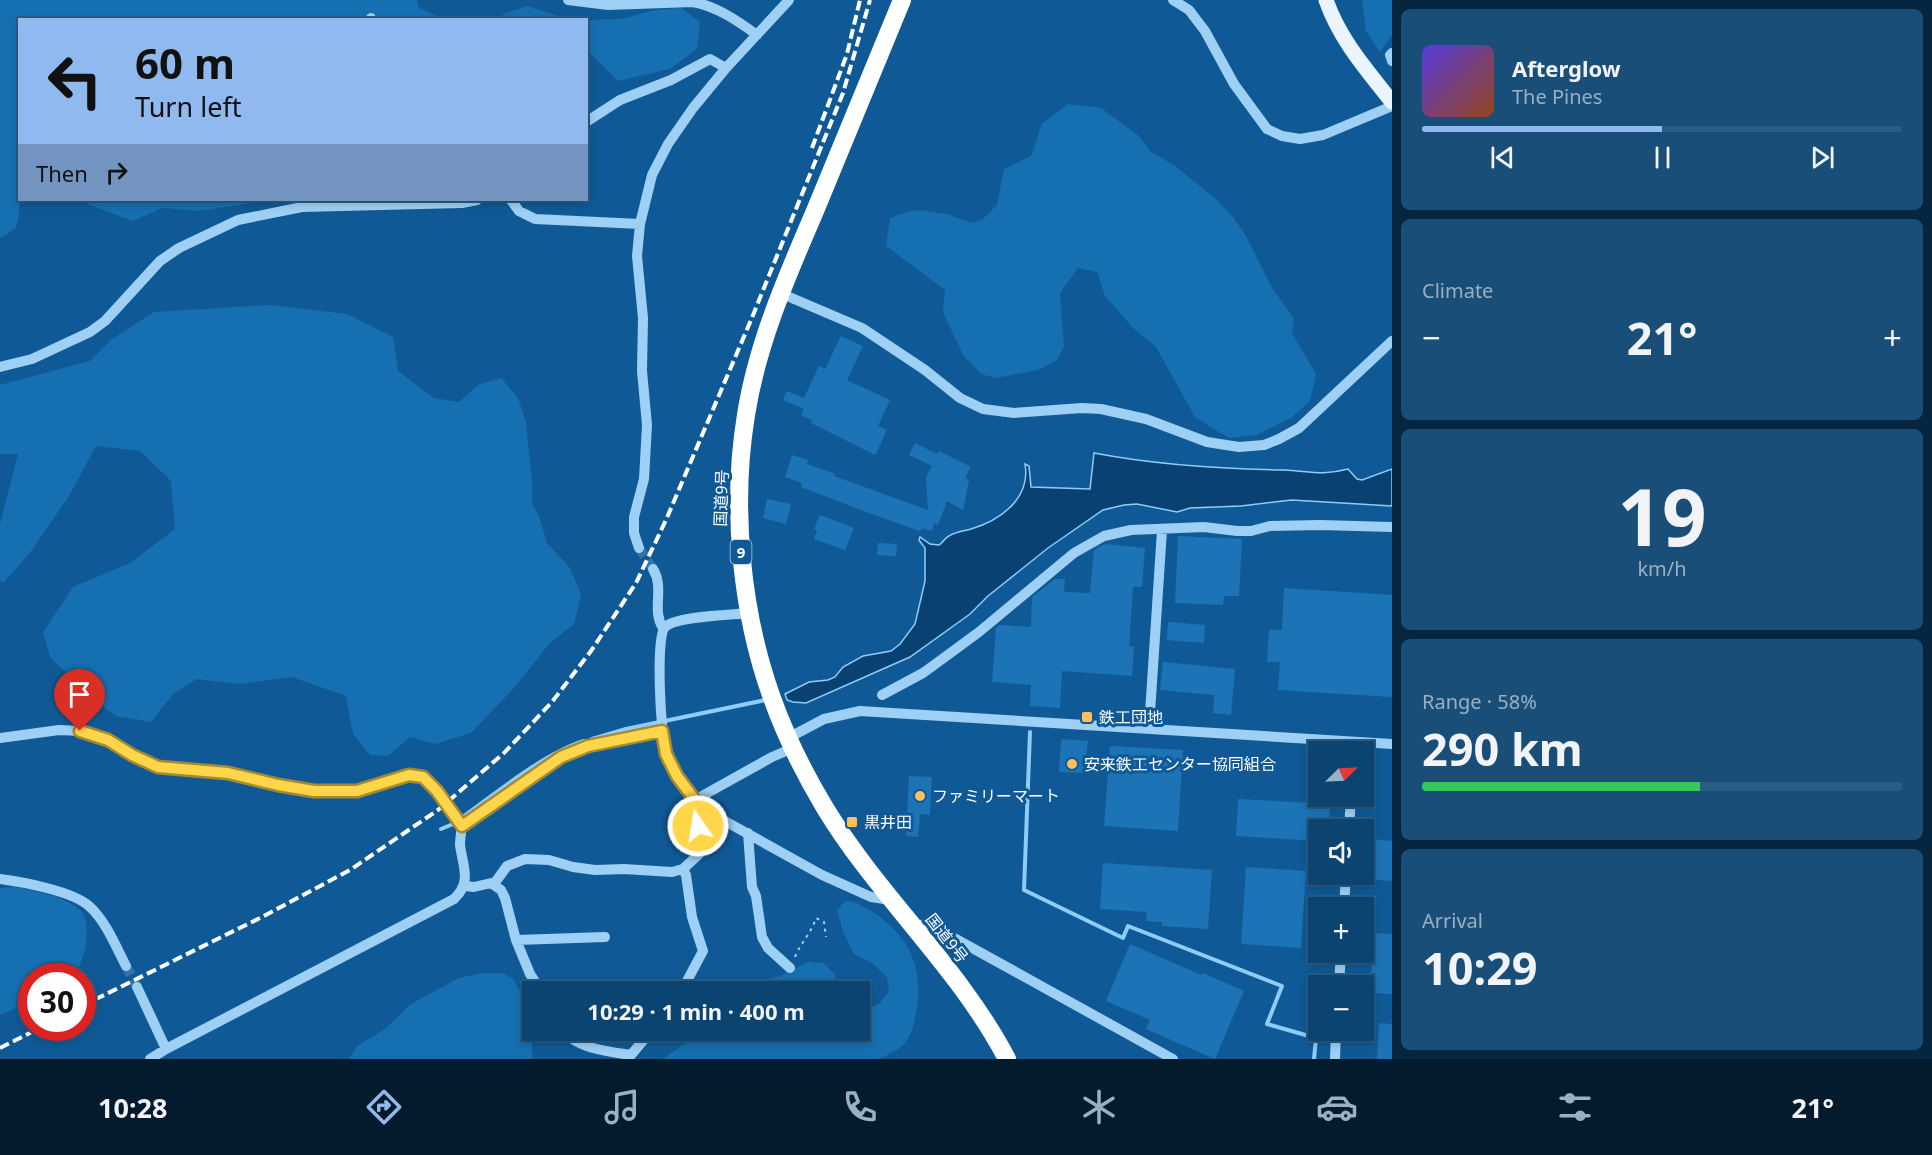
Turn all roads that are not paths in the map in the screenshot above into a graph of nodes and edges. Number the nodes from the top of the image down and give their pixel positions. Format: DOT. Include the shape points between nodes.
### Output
graph roads {
  1 [pos="568,0"];
  2 [pos="789,0"];
  3 [pos="902,0"];
  4 [pos="1173,0"];
  5 [pos="1326,0"];
  6 [pos="757,35"];
  7 [pos="1392,53"];
  8 [pos="1392,61"];
  9 [pos="726,68"];
  10 [pos="1392,104"];
  11 [pos="588,121"];
  12 [pos="461,201"];
  13 [pos="512,201"];
  14 [pos="640,224"];
  15 [pos="780,293"];
  16 [pos="1392,341"];
  17 [pos="0,367"];
  18 [pos="1392,527"];
  19 [pos="1162,530"];
  20 [pos="639,548"];
  21 [pos="653,569"];
  22 [pos="750,614"];
  23 [pos="663,628"];
  24 [pos="882,695"];
  25 [pos="662,725"];
  26 [pos="1149,728"];
  27 [pos="0,738"];
  28 [pos="790,743"];
  29 [pos="1308,743"];
  30 [pos="1392,744"];
  31 [pos="1374,745"];
  32 [pos="695,802"];
  33 [pos="462,826"];
  34 [pos="748,833"];
  35 [pos="683,870"];
  36 [pos="0,879"];
  37 [pos="494,884"];
  38 [pos="465,886"];
  39 [pos="888,897"];
  40 [pos="914,926"];
  41 [pos="605,937"];
  42 [pos="516,940"];
  43 [pos="126,966"];
  44 [pos="790,968"];
  45 [pos="535,981"];
  46 [pos="687,981"];
  47 [pos="137,987"];
  48 [pos="577,1041"];
  49 [pos="643,1041"];
  50 [pos="1336,1041"];
  51 [pos="166,1049"];
  52 [pos="631,1057"];
  53 [pos="150,1059"];
  54 [pos="1006,1059"];
  55 [pos="1173,1059"];
  56 [pos="1335,1059"];
  1 -- 6 [label="street" via="608,5 693,2 741,23"];
  2 -- 6 [label="street"];
  3 -- 15 [label="highway, 国道9号 / 9"];
  4 -- 10 [label="street" via="1189,10 1205,31 1234,84 1267,129 1300,139 1323,135"];
  5 -- 10 [label="main road" via="1334,24"];
  6 -- 9 [label="street"];
  7 -- 8 [label="street"];
  9 -- 11 [label="street" via="710,59 620,100"];
  9 -- 14 [label="street" via="668,144 652,175"];
  12 -- 17 [label="street" via="302,207 238,220 160,261 90,332 32,359"];
  13 -- 14 [label="street" via="519,211 535,219"];
  14 -- 20 [label="street" via="637,256 647,425 644,479 634,517"];
  15 -- 16 [label="street" via="862,328 960,398 983,409 1014,413 1101,409 1146,419 1207,442 1239,447 1264,445 1299,428"];
  15 -- 22 [label="highway, 国道9号 / 9" via="746,415 739,538"];
  18 -- 19 [label="street"];
  19 -- 24 [label="street" via="1131,530 1104,536 1074,553 979,632 923,673"];
  19 -- 26 [label="street"];
  21 -- 23 [label="street" via="660,586 657,615"];
  22 -- 23 [label="street" via="686,619"];
  22 -- 28 [label="highway, 国道9号 / 9" via="771,696"];
  23 -- 25 [label="street" via="659,679"];
  25 -- 32 [label="street" via="666,754"];
  25 -- 33 [label="street" via="561,757"];
  26 -- 28 [label="street" via="860,711 824,719"];
  26 -- 29 [label="street"];
  27 -- 33 [label="street" via="80,731 108,740 158,767 228,773 314,791 357,791 409,775 423,777"];
  28 -- 32 [label="street"];
  28 -- 39 [label="highway, 国道9号 / 9" via="841,833"];
  30 -- 31 [label="street"];
  32 -- 34 [label="street"];
  32 -- 35 [label="street" via="699,854"];
  33 -- 38 [label="street"];
  34 -- 39 [label="street" via="822,875 871,897"];
  34 -- 44 [label="street" via="752,886 762,937"];
  35 -- 37 [label="street" via="595,870 525,859 507,866"];
  35 -- 46 [label="street" via="703,951"];
  36 -- 43 [label="street" via="41,886 88,905"];
  37 -- 38 [label="street"];
  37 -- 42 [label="street" via="505,898"];
  38 -- 51 [label="street" via="454,899"];
  39 -- 40 [label="highway, 国道9号 / 9"];
  40 -- 54 [label="highway, 国道9号 / 9" via="963,990"];
  40 -- 55 [label="street" via="929,924"];
  41 -- 42 [label="street"];
  42 -- 45 [label="street"];
  47 -- 51 [label="street"];
  48 -- 52 [label="street"];
  49 -- 52 [label="street"];
  50 -- 56 [label="street"];
  51 -- 53 [label="street"];
}
